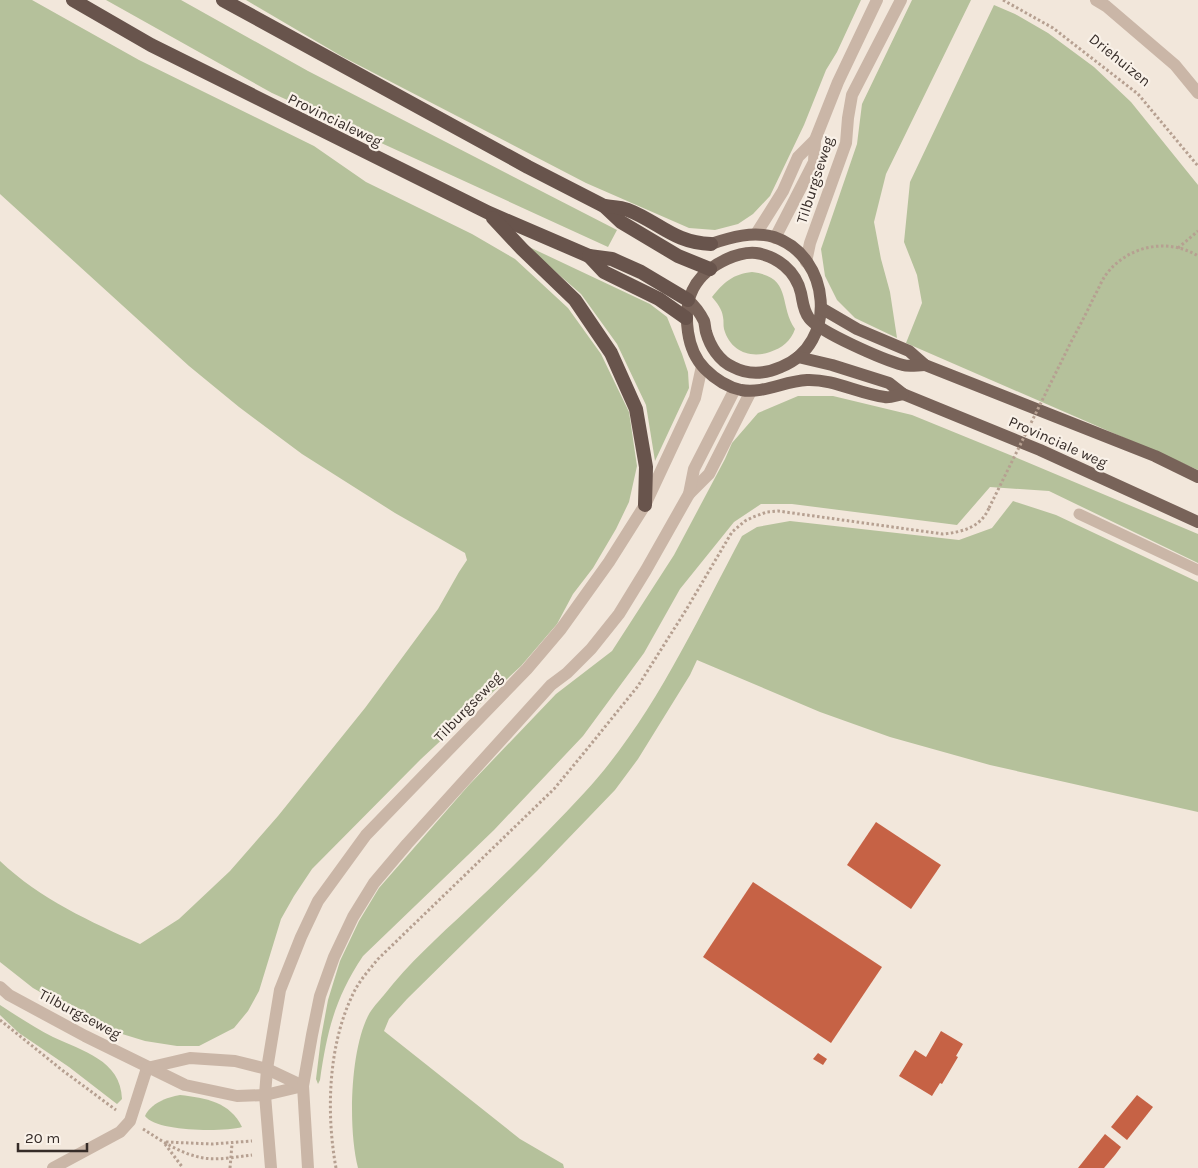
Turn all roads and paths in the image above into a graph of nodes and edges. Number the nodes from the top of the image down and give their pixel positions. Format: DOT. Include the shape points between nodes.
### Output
graph roads {
  1 [pos="73,0"];
  2 [pos="223,0"];
  3 [pos="877,0"];
  4 [pos="901,0"];
  5 [pos="1003,0"];
  6 [pos="1096,0"];
  7 [pos="1198,93"];
  8 [pos="814,140"];
  9 [pos="1198,166"];
  10 [pos="604,206"];
  11 [pos="489,213"];
  12 [pos="1198,231"];
  13 [pos="756,234"];
  14 [pos="775,238"];
  15 [pos="711,244"];
  16 [pos="1178,248"];
  17 [pos="764,255"];
  18 [pos="589,256"];
  19 [pos="1198,256"];
  20 [pos="806,262"];
  21 [pos="710,270"];
  22 [pos="688,300"];
  23 [pos="821,308"];
  24 [pos="686,318"];
  25 [pos="819,326"];
  26 [pos="798,358"];
  27 [pos="925,365"];
  28 [pos="702,366"];
  29 [pos="745,371"];
  30 [pos="735,389"];
  31 [pos="751,391"];
  32 [pos="903,394"];
  33 [pos="1198,477"];
  34 [pos="688,494"];
  35 [pos="644,505"];
  36 [pos="1079,514"];
  37 [pos="1198,522"];
  38 [pos="1198,570"];
  39 [pos="0,987"];
  40 [pos="0,1020"];
  41 [pos="147,1068"];
  42 [pos="266,1069"];
  43 [pos="303,1086"];
  44 [pos="265,1095"];
  45 [pos="130,1120"];
  46 [pos="332,1131"];
  47 [pos="306,1135"];
  48 [pos="268,1140"];
  49 [pos="163,1141"];
  50 [pos="232,1144"];
  51 [pos="333,1147"];
  52 [pos="306,1150"];
  53 [pos="268,1154"];
  54 [pos="232,1158"];
  55 [pos="53,1168"];
  56 [pos="182,1168"];
  57 [pos="230,1168"];
  58 [pos="271,1168"];
  59 [pos="308,1168"];
  60 [pos="336,1168"];
  1 -- 11 [label="highway, Provincialeweg" via="160,49"];
  2 -- 10 [label="highway"];
  3 -- 8 [label="street, Tilburgseweg"];
  4 -- 20 [label="street, Tilburgseweg" via="852,96 846,143"];
  5 -- 9 [label="path, Driehuizen" via="1053,28 1138,94"];
  6 -- 7 [label="street, Driehuizen" via="1175,65"];
  8 -- 13 [label="street, Tilburgseweg" via="798,157 783,191"];
  8 -- 14 [label="street, Tilburgseweg" via="814,162"];
  10 -- 15 [label="highway" via="627,210 683,239"];
  10 -- 21 [label="highway" via="621,222 678,256"];
  11 -- 18 [label="highway, Provincialeweg"];
  11 -- 35 [label="highway" via="575,300 611,353 636,409 646,467"];
  12 -- 16 [label="path"];
  13 -- 14 [label="main road"];
  13 -- 15 [label="main road"];
  14 -- 17 [label="main road"];
  14 -- 20 [label="main road"];
  16 -- 19 [label="path"];
  16 -- 46 [label="path, bridge" via="1155,245 1131,253 1105,276 984,518 976,525 943,534 778,511 754,516 732,532 638,686 554,789 363,977 345,1011 336,1046 331,1078"];
  17 -- 21 [label="main road" via="753,252 736,255"];
  17 -- 25 [label="main road" via="777,260 792,273 809,318"];
  18 -- 22 [label="highway, Provincialeweg" via="612,259"];
  18 -- 24 [label="highway, Provincialeweg" via="604,272 659,299"];
  20 -- 23 [label="main road" via="819,289"];
  21 -- 22 [label="main road"];
  22 -- 24 [label="main road"];
  22 -- 29 [label="main road" via="704,322 716,353 733,367"];
  23 -- 25 [label="main road"];
  23 -- 27 [label="main road, Provinciale weg" via="857,329 909,351"];
  24 -- 28 [label="main road" via="689,340"];
  25 -- 26 [label="main road" via="807,349"];
  25 -- 27 [label="main road, Provinciale weg" via="904,366"];
  26 -- 29 [label="main road" via="772,371"];
  26 -- 32 [label="main road, Provinciale weg" via="890,383"];
  27 -- 33 [label="main road, Provinciale weg" via="1155,456"];
  28 -- 30 [label="main road"];
  28 -- 35 [label="street, Tilburgseweg" via="695,398"];
  29 -- 30 [label="main road"];
  30 -- 31 [label="main road, Provinciale weg"];
  30 -- 34 [label="street" via="694,469"];
  31 -- 32 [label="main road, Provinciale weg" via="808,380 886,398"];
  31 -- 34 [label="street" via="709,474"];
  32 -- 37 [label="main road, Provinciale weg" via="1040,450"];
  34 -- 43 [label="street" via="619,614 591,649 551,685 457,788 374,883 352,916 320,996"];
  35 -- 42 [label="street, Tilburgseweg" via="609,562 561,629 527,669 366,835 318,902 280,990"];
  36 -- 38 [label="lane"];
  39 -- 41 [label="street, Tilburgseweg"];
  40 -- 45 [label="path"];
  41 -- 42 [label="street" via="190,1058 234,1061"];
  41 -- 44 [label="street, Tilburgseweg" via="185,1086 237,1096"];
  41 -- 45 [label="street"];
  42 -- 43 [label="street"];
  42 -- 44 [label="street, Tilburgseweg"];
  43 -- 44 [label="street, Tilburgseweg"];
  43 -- 47 [label="street"];
  44 -- 48 [label="street, Tilburgseweg"];
  45 -- 55 [label="street" via="112,1137"];
  46 -- 47 [label="path"];
  46 -- 51 [label="path"];
  47 -- 52 [label="street"];
  48 -- 50 [label="path"];
  48 -- 53 [label="street, Tilburgseweg"];
  49 -- 50 [label="path"];
  49 -- 54 [label="path" via="195,1157"];
  49 -- 56 [label="path"];
  50 -- 54 [label="path"];
  51 -- 52 [label="path"];
  51 -- 60 [label="path"];
  52 -- 59 [label="street"];
  53 -- 54 [label="path"];
  53 -- 58 [label="street, Tilburgseweg"];
  54 -- 57 [label="path"];
}
